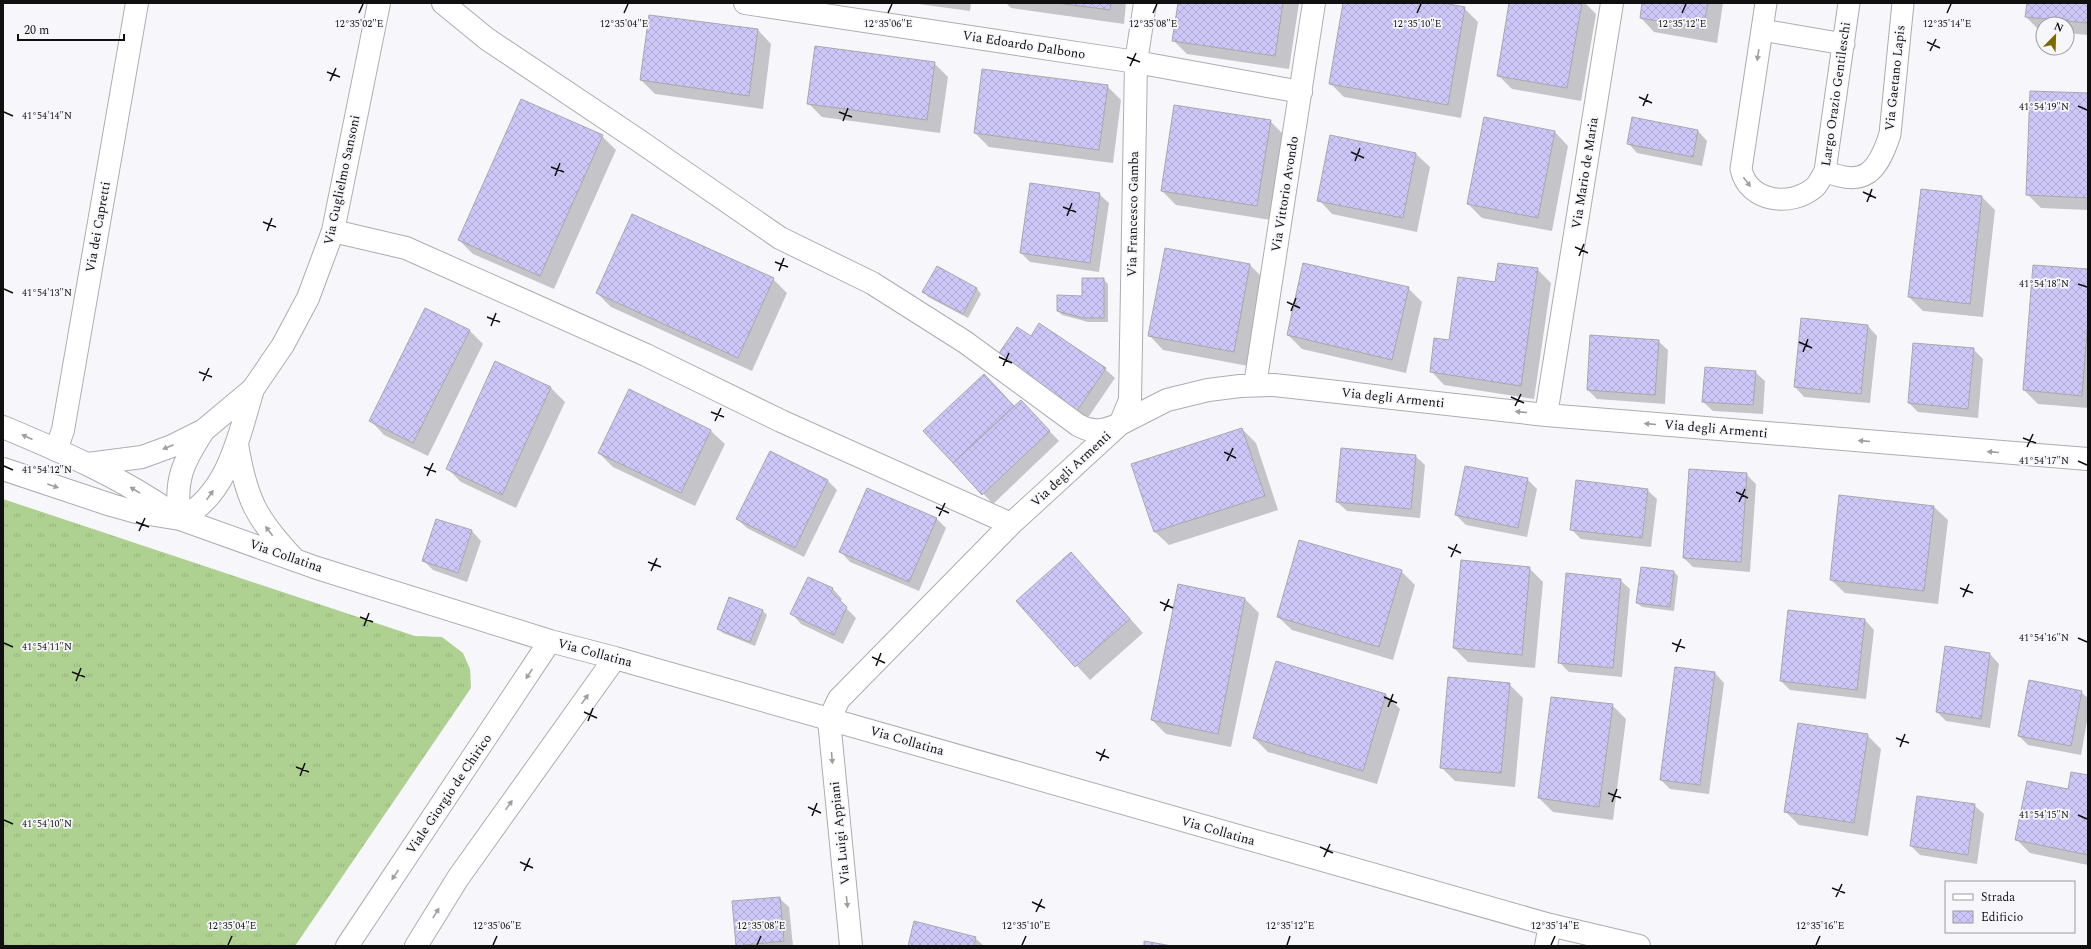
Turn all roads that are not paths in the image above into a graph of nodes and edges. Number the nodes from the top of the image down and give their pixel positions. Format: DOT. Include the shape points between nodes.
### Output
graph roads {
  1 [pos="137,3"];
  2 [pos="378,3"];
  3 [pos="443,3"];
  4 [pos="745,3"];
  5 [pos="1145,3"];
  6 [pos="1314,3"];
  7 [pos="1612,3"];
  8 [pos="1766,3"];
  9 [pos="1849,3"];
  10 [pos="1903,3"];
  11 [pos="1762,30"];
  12 [pos="1844,44"];
  13 [pos="1136,62"];
  14 [pos="1301,92"];
  15 [pos="1825,171"];
  16 [pos="333,231"];
  17 [pos="1255,385"];
  18 [pos="253,389"];
  19 [pos="1546,415"];
  20 [pos="1120,424"];
  21 [pos="3,427"];
  22 [pos="204,430"];
  23 [pos="237,444"];
  24 [pos="56,450"];
  25 [pos="2088,459"];
  26 [pos="88,464"];
  27 [pos="3,469"];
  28 [pos="180,519"];
  29 [pos="1011,524"];
  30 [pos="295,560"];
  31 [pos="550,641"];
  32 [pos="615,658"];
  33 [pos="830,720"];
  34 [pos="1550,925"];
  35 [pos="347,946"];
  36 [pos="416,946"];
  37 [pos="852,946"];
  38 [pos="1546,946"];
  39 [pos="1639,946"];
  1 -- 24 [label="street, Via dei Capretti" via="63,430"];
  2 -- 16 [label="street, Via Guglielmo Sansoni"];
  3 -- 20 [label="street" via="487,39 780,238 872,283 965,342 1078,425 1092,431"];
  4 -- 13 [label="street, Via Edoardo Dalbono"];
  5 -- 13 [label="street, Via Francesco Gamba"];
  6 -- 14 [label="street, Via Vittorio Avondo"];
  7 -- 19 [label="street, Via Mario de Maria"];
  8 -- 11 [label="lane, Largo Orazio Gentileschi"];
  9 -- 12 [label="lane, Largo Orazio Gentileschi"];
  10 -- 15 [label="lane, Via Gaetano Lapis" via="1890,134 1886,146 1875,168 1864,177 1840,178"];
  11 -- 12 [label="lane"];
  11 -- 15 [label="lane, Largo Orazio Gentileschi, one-way" via="1742,162 1743,180 1760,195 1786,200 1815,187"];
  12 -- 15 [label="lane, Largo Orazio Gentileschi"];
  13 -- 14 [label="street, Via Edoardo Dalbono"];
  13 -- 20 [label="street, Via Francesco Gamba" via="1131,385 1130,400"];
  14 -- 17 [label="street, Via Vittorio Avondo"];
  16 -- 18 [label="street, Via Guglielmo Sansoni" via="300,315"];
  16 -- 29 [label="street" via="406,248 646,355 781,422"];
  19 -- 17 [label="street, Via degli Armenti, one-way"];
  17 -- 20 [label="street, Via degli Armenti" via="1213,389 1179,396 1153,406"];
  18 -- 22 [label="street"];
  18 -- 23 [label="street"];
  25 -- 19 [label="street, Via degli Armenti, one-way"];
  20 -- 29 [label="street, Via degli Armenti"];
  24 -- 21 [label="street, Via Collatina, one-way"];
  22 -- 26 [label="street, one-way" via="142,457"];
  22 -- 28 [label="street" via="181,472 177,493"];
  28 -- 23 [label="street, one-way" via="194,512 208,499"];
  30 -- 23 [label="street, one-way" via="258,516 246,491"];
  24 -- 26 [label="street, Via Collatina"];
  28 -- 26 [label="street, Via Collatina, one-way" via="133,488"];
  27 -- 28 [label="street, Via Collatina, one-way" via="111,505"];
  28 -- 30 [label="street, Via Collatina"];
  29 -- 33 [label="street, Via degli Armenti" via="845,692"];
  30 -- 31 [label="street, Via Collatina"];
  31 -- 32 [label="street, Via Collatina"];
  31 -- 35 [label="street, Viale Giorgio de Chirico, one-way"];
  32 -- 33 [label="street, Via Collatina"];
  36 -- 32 [label="street, one-way" via="458,878"];
  33 -- 34 [label="street, Via Collatina"];
  33 -- 37 [label="street, Via Luigi Appiani, one-way"];
  34 -- 38 [label="street"];
  34 -- 39 [label="street, Via Collatina"];
}
